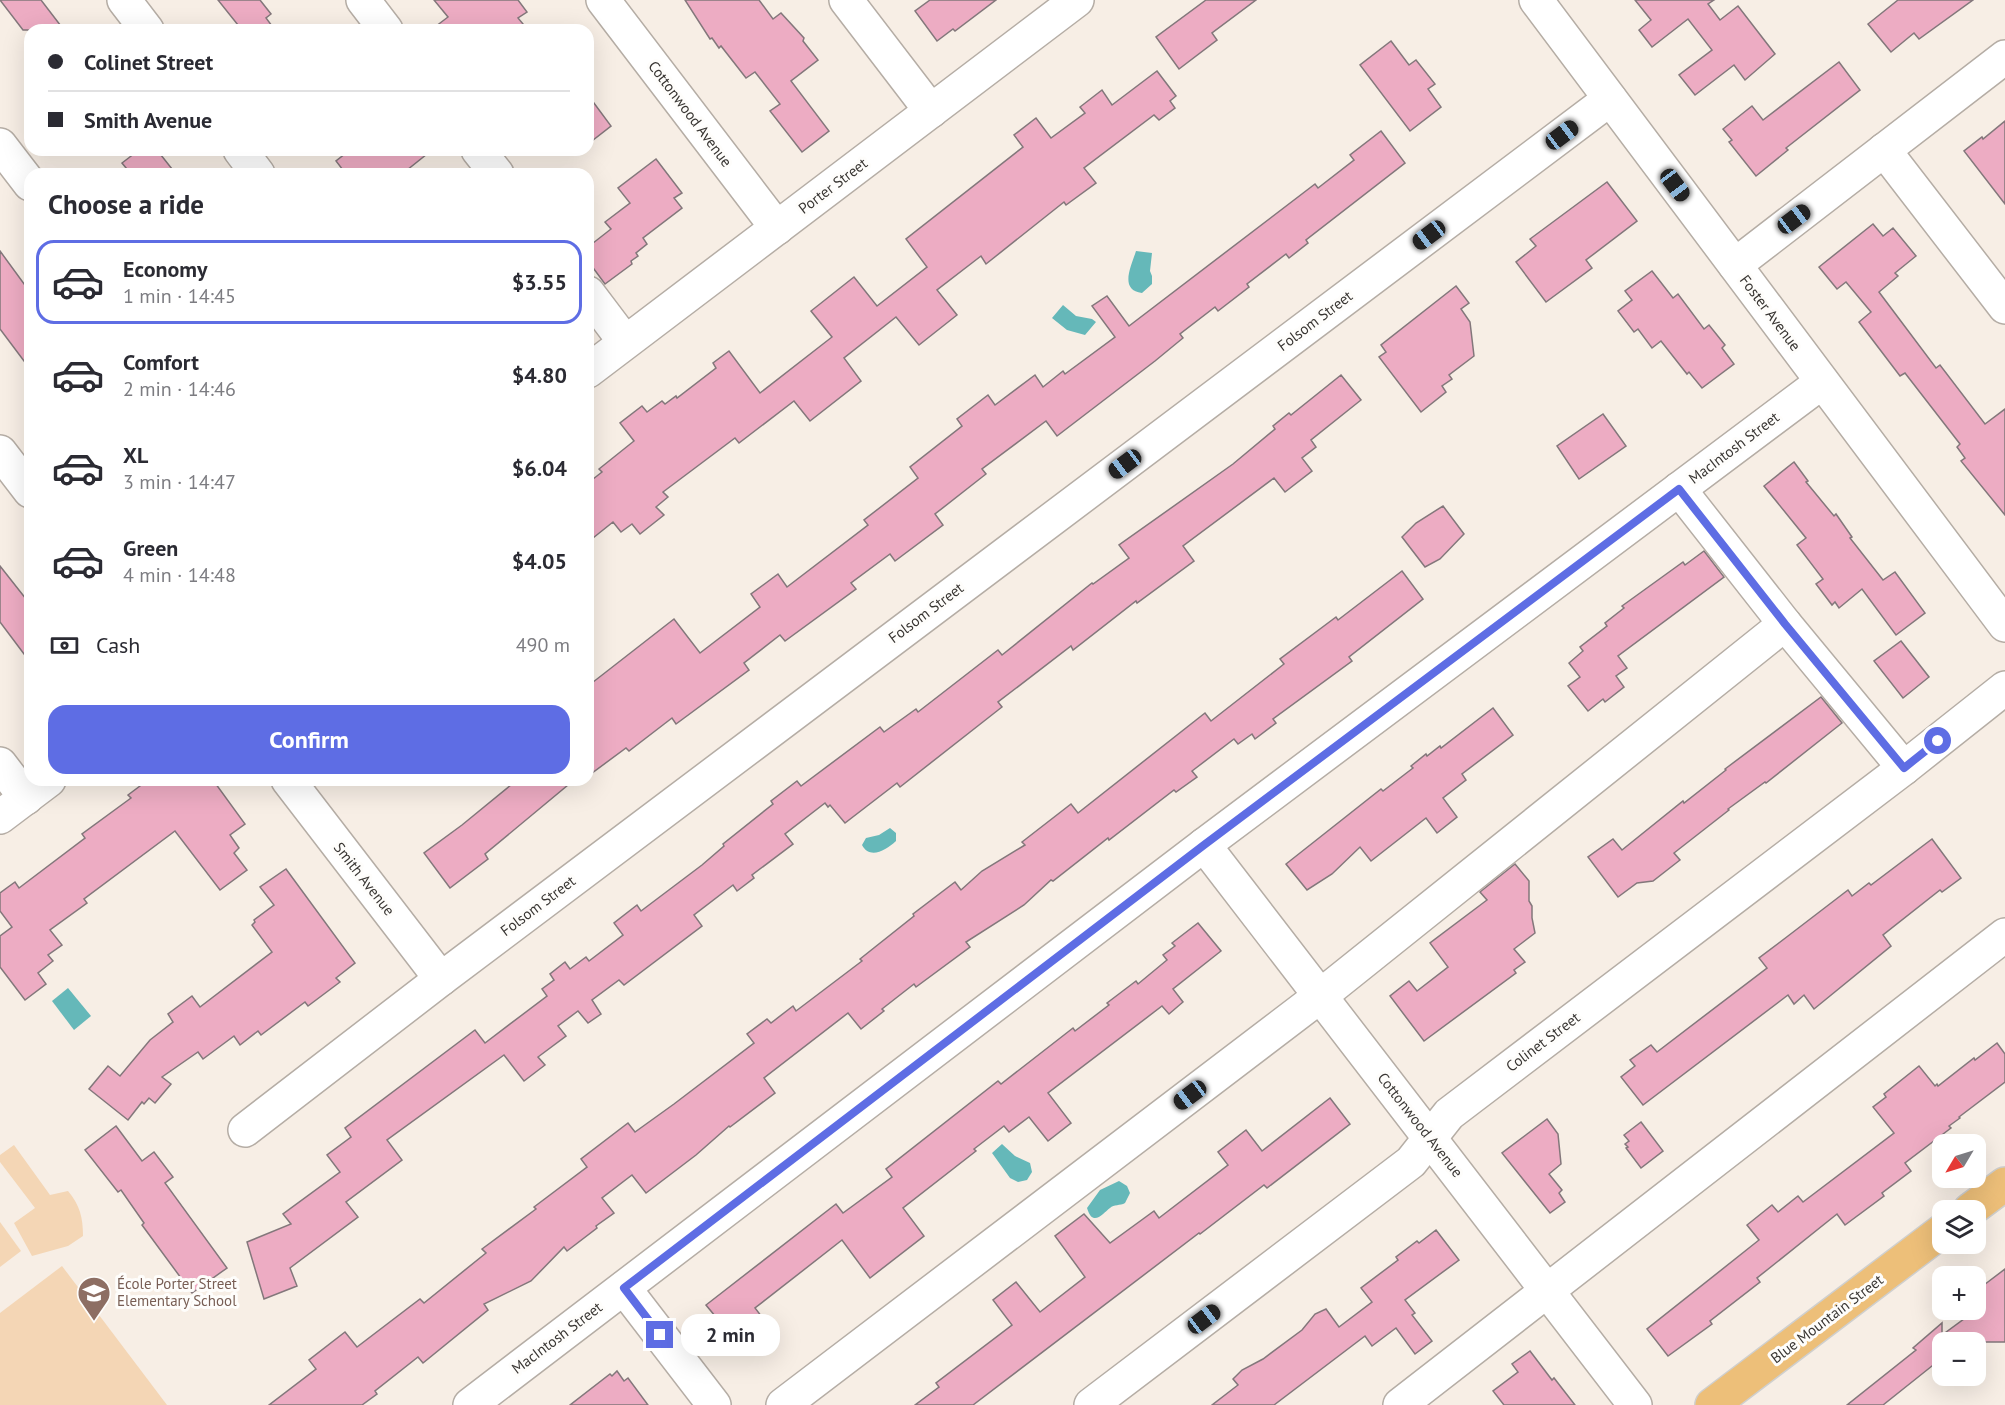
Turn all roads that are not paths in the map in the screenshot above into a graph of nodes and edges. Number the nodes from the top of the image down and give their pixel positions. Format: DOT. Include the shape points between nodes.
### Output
graph roads {
  1 [pos="124,0"];
  2 [pos="363,0"];
  3 [pos="603,0"];
  4 [pos="846,0"];
  5 [pos="1077,0"];
  6 [pos="1536,0"];
  7 [pos="142,24"];
  8 [pos="381,24"];
  9 [pos="2005,57"];
  10 [pos="1610,99"];
  11 [pos="932,111"];
  12 [pos="0,145"];
  13 [pos="1884,150"];
  14 [pos="483,156"];
  15 [pos="492,168"];
  16 [pos="24,176"];
  17 [pos="777,228"];
  18 [pos="1735,265"];
  19 [pos="594,301"];
  20 [pos="2005,307"];
  21 [pos="626,342"];
  22 [pos="594,366"];
  23 [pos="1822,382"];
  24 [pos="0,452"];
  25 [pos="24,483"];
  26 [pos="1679,489"];
  27 [pos="1785,624"];
  28 [pos="2005,625"];
  29 [pos="2005,688"];
  30 [pos="0,764"];
  31 [pos="1904,768"];
  32 [pos="24,780"];
  33 [pos="293,786"];
  34 [pos="38,789"];
  35 [pos="0,817"];
  36 [pos="1204,845"];
  37 [pos="2005,935"];
  38 [pos="441,979"];
  39 [pos="1319,997"];
  40 [pos="245,1131"];
  41 [pos="1430,1138"];
  42 [pos="2005,1184"];
  43 [pos="1983,1200"];
  44 [pos="1932,1240"];
  45 [pos="624,1288"];
  46 [pos="1547,1291"];
  47 [pos="470,1405"];
  48 [pos="714,1405"];
  49 [pos="783,1405"];
  50 [pos="1091,1405"];
  51 [pos="1400,1405"];
  52 [pos="1635,1405"];
  53 [pos="1712,1405"];
  1 -- 7 [label="street"];
  2 -- 8 [label="street"];
  3 -- 17 [label="street, Cottonwood Avenue"];
  4 -- 11 [label="street"];
  5 -- 11 [label="street, Porter Street"];
  6 -- 10 [label="street, Foster Avenue"];
  9 -- 13 [label="street"];
  10 -- 18 [label="street, Foster Avenue"];
  10 -- 38 [label="street, Folsom Street"];
  11 -- 17 [label="street, Porter Street"];
  12 -- 16 [label="street"];
  13 -- 18 [label="street"];
  13 -- 20 [label="street"];
  14 -- 15 [label="street"];
  17 -- 21 [label="street, Porter Street"];
  18 -- 23 [label="street, Foster Avenue"];
  19 -- 21 [label="street"];
  21 -- 22 [label="street, Porter Street"];
  23 -- 26 [label="street, MacIntosh Street"];
  23 -- 28 [label="street, Foster Avenue"];
  24 -- 25 [label="street"];
  26 -- 27 [label="street"];
  26 -- 36 [label="street, MacIntosh Street"];
  27 -- 31 [label="street"];
  27 -- 39 [label="street"];
  29 -- 31 [label="street, Colinet Street"];
  30 -- 32 [label="street"];
  31 -- 41 [label="street, Colinet Street" via="1449,1114"];
  33 -- 38 [label="street, Smith Avenue"];
  34 -- 35 [label="street"];
  36 -- 39 [label="street, Cottonwood Avenue"];
  36 -- 45 [label="street, MacIntosh Street"];
  37 -- 46 [label="street"];
  38 -- 40 [label="street, Folsom Street"];
  39 -- 41 [label="street, Cottonwood Avenue"];
  39 -- 49 [label="street"];
  41 -- 46 [label="street, Cottonwood Avenue"];
  41 -- 50 [label="street, Colinet Street" via="1411,1162"];
  42 -- 43 [label="main road"];
  44 -- 53 [label="main road, Blue Mountain Street"];
  45 -- 47 [label="street, MacIntosh Street"];
  45 -- 48 [label="street"];
  46 -- 51 [label="street"];
  46 -- 52 [label="street, Cottonwood Avenue"];
}
